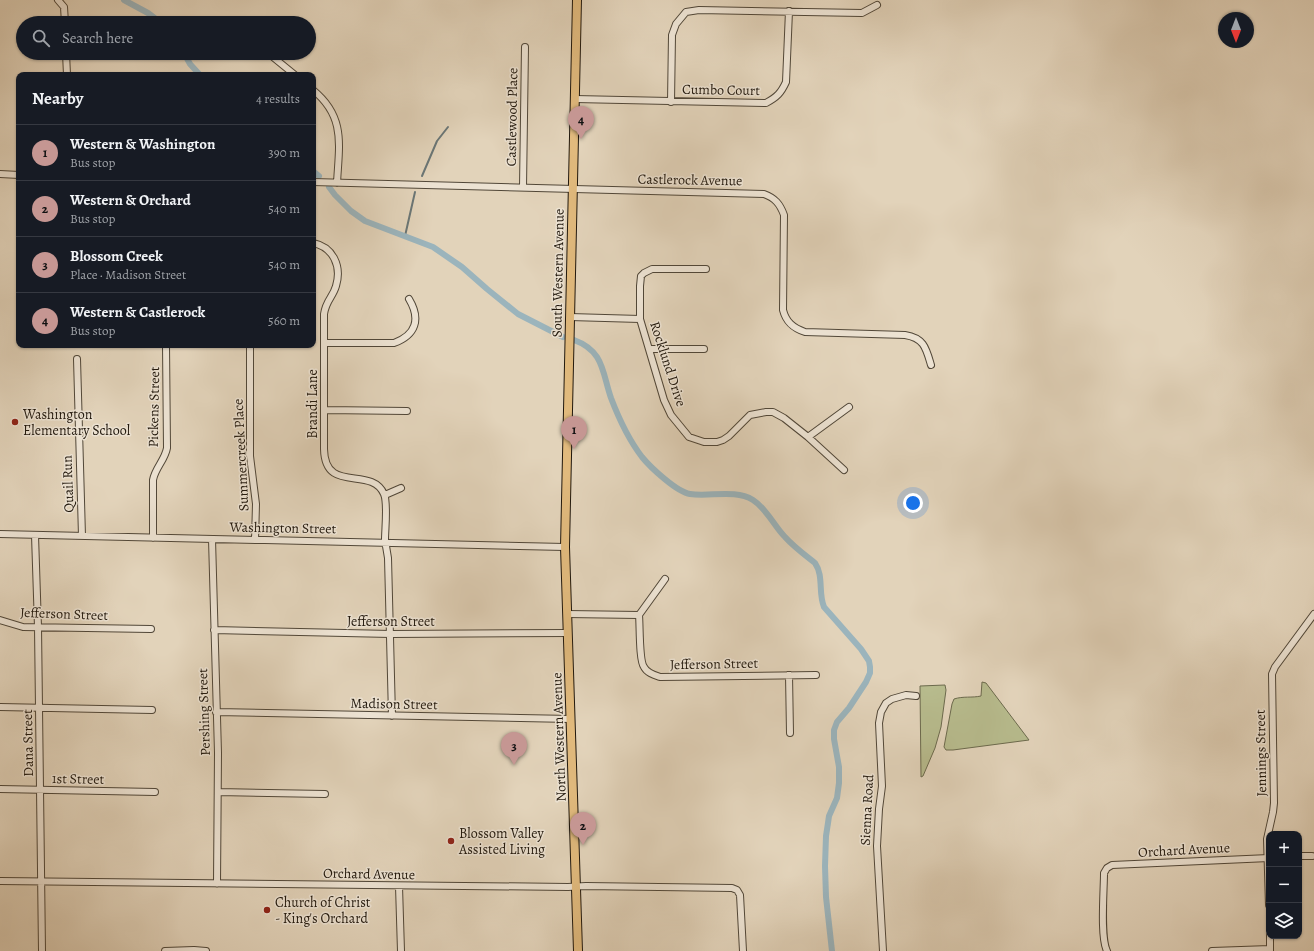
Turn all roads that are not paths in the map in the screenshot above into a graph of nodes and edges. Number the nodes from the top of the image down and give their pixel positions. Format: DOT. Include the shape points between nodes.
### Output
graph roads {
  1 [pos="58,0"];
  2 [pos="577,0"];
  3 [pos="877,5"];
  4 [pos="789,11"];
  5 [pos="65,16"];
  6 [pos="525,47"];
  7 [pos="68,60"];
  8 [pos="277,60"];
  9 [pos="67,72"];
  10 [pos="291,72"];
  11 [pos="316,93"];
  12 [pos="575,100"];
  13 [pos="671,102"];
  14 [pos="0,174"];
  15 [pos="16,175"];
  16 [pos="316,182"];
  17 [pos="337,183"];
  18 [pos="522,187"];
  19 [pos="572,188"];
  20 [pos="316,244"];
  21 [pos="706,270"];
  22 [pos="409,299"];
  23 [pos="570,317"];
  24 [pos="640,319"];
  25 [pos="324,343"];
  26 [pos="166,348"];
  27 [pos="250,348"];
  28 [pos="650,349"];
  29 [pos="704,349"];
  30 [pos="77,359"];
  31 [pos="931,365"];
  32 [pos="849,407"];
  33 [pos="325,410"];
  34 [pos="407,411"];
  35 [pos="808,437"];
  36 [pos="844,470"];
  37 [pos="401,488"];
  38 [pos="385,495"];
  39 [pos="0,534"];
  40 [pos="35,535"];
  41 [pos="82,536"];
  42 [pos="153,538"];
  43 [pos="212,539"];
  44 [pos="255,540"];
  45 [pos="385,542"];
  46 [pos="565,547"];
  47 [pos="665,579"];
  48 [pos="567,614"];
  49 [pos="1314,614"];
  50 [pos="639,616"];
  51 [pos="0,620"];
  52 [pos="38,627"];
  53 [pos="151,629"];
  54 [pos="214,630"];
  55 [pos="568,633"];
  56 [pos="391,634"];
  57 [pos="789,675"];
  58 [pos="816,675"];
  59 [pos="916,696"];
  60 [pos="0,707"];
  61 [pos="39,708"];
  62 [pos="152,710"];
  63 [pos="216,712"];
  64 [pos="392,716"];
  65 [pos="571,719"];
  66 [pos="790,733"];
  67 [pos="0,789"];
  68 [pos="40,790"];
  69 [pos="155,792"];
  70 [pos="218,792"];
  71 [pos="325,794"];
  72 [pos="1269,831"];
  73 [pos="1302,856"];
  74 [pos="1312,856"];
  75 [pos="1266,858"];
  76 [pos="1268,867"];
  77 [pos="0,881"];
  78 [pos="41,881"];
  79 [pos="218,884"];
  80 [pos="399,886"];
  81 [pos="577,887"];
  82 [pos="1269,903"];
  83 [pos="1270,939"];
  84 [pos="1270,950"];
  85 [pos="42,951"];
  86 [pos="166,951"];
  87 [pos="206,951"];
  88 [pos="400,951"];
  89 [pos="578,951"];
  90 [pos="742,951"];
  91 [pos="883,951"];
  92 [pos="1107,951"];
  93 [pos="1212,951"];
  1 -- 5 [label="street" via="64,7"];
  2 -- 12 [label="main road, South Western Avenue"];
  3 -- 4 [label="street" via="862,13"];
  4 -- 13 [label="street, Cumbo Court" via="786,82 775,99 766,103"];
  4 -- 13 [label="street" via="686,12 676,24 672,35"];
  6 -- 18 [label="street, Castlewood Place"];
  7 -- 9 [label="street"];
  8 -- 10 [label="street"];
  11 -- 17 [label="street" via="332,111 339,132"];
  12 -- 13 [label="street, Cumbo Court"];
  12 -- 19 [label="main road, South Western Avenue"];
  14 -- 15 [label="street"];
  16 -- 17 [label="street, Castlerock Avenue"];
  17 -- 18 [label="street, Castlerock Avenue"];
  18 -- 19 [label="street, Castlerock Avenue"];
  19 -- 23 [label="main road, South Western Avenue"];
  19 -- 31 [label="street, Castlerock Avenue" via="753,193 771,197 782,207 784,215 783,310 789,323 804,332 912,336 926,347"];
  20 -- 25 [label="street, Brandi Lane" via="328,250 337,266 337,285 325,307"];
  21 -- 24 [label="street" via="652,268 644,273 640,286"];
  22 -- 25 [label="street" via="415,309 415,321 412,331 401,341"];
  23 -- 24 [label="street, Rocklund Drive"];
  23 -- 46 [label="main road, South Western Avenue"];
  24 -- 28 [label="street, Rocklund Drive"];
  25 -- 33 [label="street, Brandi Lane"];
  26 -- 42 [label="street, Pickens Street" via="167,448 154,477"];
  27 -- 44 [label="street, Summercreek Place" via="250,456 256,504"];
  28 -- 29 [label="street"];
  28 -- 35 [label="street, Rocklund Drive" via="664,400 671,415 690,438 710,443 723,440 750,414 766,412 779,415"];
  30 -- 41 [label="street, Quail Run"];
  32 -- 35 [label="street"];
  33 -- 34 [label="street"];
  33 -- 38 [label="street, Brandi Lane" via="324,453 328,466 340,476 371,482"];
  35 -- 36 [label="street, Rocklund Drive"];
  37 -- 38 [label="street"];
  38 -- 45 [label="street"];
  39 -- 40 [label="street, Washington Street"];
  40 -- 41 [label="street, Washington Street"];
  40 -- 52 [label="street, Dana Street"];
  41 -- 42 [label="street, Washington Street"];
  42 -- 43 [label="street, Washington Street"];
  43 -- 44 [label="street, Washington Street"];
  43 -- 54 [label="street, Pershing Street"];
  44 -- 45 [label="street, Washington Street"];
  45 -- 46 [label="street, Washington Street"];
  45 -- 56 [label="street"];
  46 -- 48 [label="main road, North Western Avenue"];
  47 -- 50 [label="street"];
  48 -- 50 [label="street"];
  48 -- 55 [label="main road, North Western Avenue"];
  49 -- 72 [label="street, Jennings Street" via="1272,674 1274,803"];
  50 -- 57 [label="street, Jefferson Street" via="642,664 655,676"];
  51 -- 52 [label="street, Jefferson Street" via="20,627"];
  52 -- 53 [label="street, Jefferson Street"];
  52 -- 61 [label="street, Dana Street"];
  54 -- 56 [label="street, Jefferson Street"];
  54 -- 63 [label="street, Pershing Street"];
  55 -- 56 [label="street, Jefferson Street"];
  55 -- 65 [label="main road, North Western Avenue"];
  56 -- 64 [label="street"];
  57 -- 58 [label="street, Jefferson Street"];
  57 -- 66 [label="street"];
  59 -- 91 [label="street, Sienna Road" via="892,698 881,712 879,723 882,786 877,846"];
  60 -- 61 [label="street"];
  61 -- 62 [label="street"];
  61 -- 68 [label="street, Dana Street"];
  63 -- 64 [label="street, Madison Street"];
  63 -- 70 [label="street, Pershing Street"];
  64 -- 65 [label="street, Madison Street"];
  65 -- 81 [label="main road, North Western Avenue"];
  67 -- 68 [label="street, 1st Street"];
  68 -- 69 [label="street, 1st Street"];
  68 -- 78 [label="street, Dana Street"];
  70 -- 71 [label="street"];
  70 -- 79 [label="street, Pershing Street"];
  73 -- 74 [label="street"];
  75 -- 92 [label="street, Orchard Avenue" via="1107,868 1104,873 1103,925"];
  76 -- 82 [label="street, Jennings Street"];
  77 -- 78 [label="street, Orchard Avenue"];
  78 -- 79 [label="street, Orchard Avenue"];
  78 -- 85 [label="street, Dana Street"];
  79 -- 80 [label="street, Orchard Avenue"];
  80 -- 81 [label="street, Orchard Avenue"];
  80 -- 88 [label="street"];
  81 -- 89 [label="main road, North Western Avenue"];
  81 -- 90 [label="street, Orchard Avenue" via="732,888 737,890 740,899"];
  83 -- 84 [label="street"];
  84 -- 93 [label="street"];
  86 -- 87 [label="street"];
}
